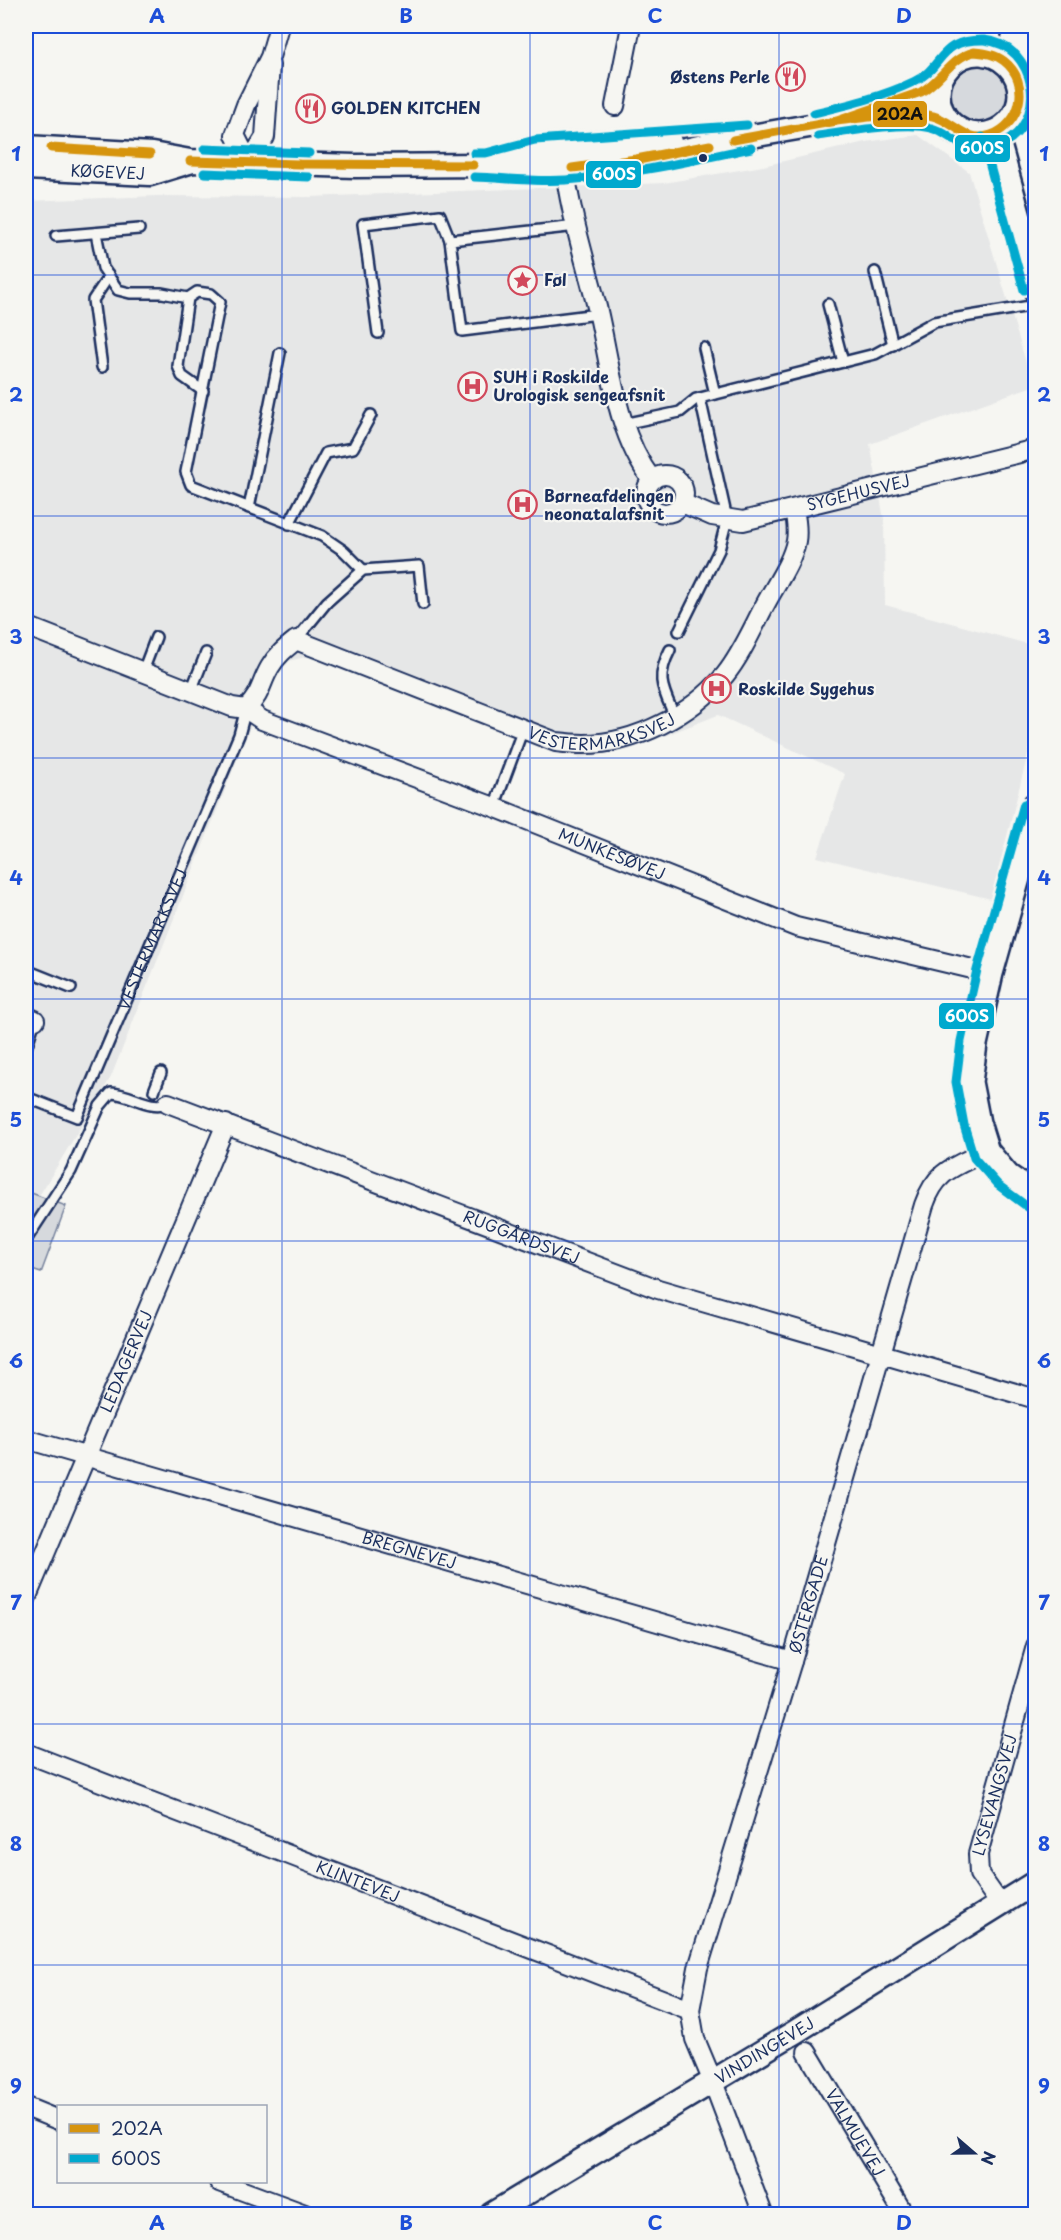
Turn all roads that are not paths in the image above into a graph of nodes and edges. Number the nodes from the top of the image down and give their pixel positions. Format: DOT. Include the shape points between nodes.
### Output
graph roads {
  1 [pos="279,26"];
  2 [pos="632,26"];
  3 [pos="987,26"];
  4 [pos="986,52"];
  5 [pos="270,57"];
  6 [pos="938,80"];
  7 [pos="615,106"];
  8 [pos="838,121"];
  9 [pos="946,122"];
  10 [pos="994,134"];
  11 [pos="26,147"];
  12 [pos="563,159"];
  13 [pos="190,161"];
  14 [pos="249,163"];
  15 [pos="26,168"];
  16 [pos="577,226"];
  17 [pos="139,229"];
  18 [pos="96,233"];
  19 [pos="56,236"];
  20 [pos="450,240"];
  21 [pos="875,272"];
  22 [pos="109,276"];
  23 [pos="1035,287"];
  24 [pos="188,298"];
  25 [pos="828,304"];
  26 [pos="1035,305"];
  27 [pos="598,314"];
  28 [pos="378,333"];
  29 [pos="893,345"];
  30 [pos="704,348"];
  31 [pos="280,353"];
  32 [pos="843,362"];
  33 [pos="102,367"];
  34 [pos="203,391"];
  35 [pos="715,394"];
  36 [pos="700,398"];
  37 [pos="371,415"];
  38 [pos="623,424"];
  39 [pos="1035,449"];
  40 [pos="652,480"];
  41 [pos="682,503"];
  42 [pos="249,508"];
  43 [pos="794,509"];
  44 [pos="727,519"];
  45 [pos="289,524"];
  46 [pos="363,570"];
  47 [pos="423,604"];
  48 [pos="26,626"];
  49 [pos="679,631"];
  50 [pos="156,637"];
  51 [pos="297,640"];
  52 [pos="670,650"];
  53 [pos="206,653"];
  54 [pos="142,671"];
  55 [pos="191,691"];
  56 [pos="246,709"];
  57 [pos="675,717"];
  58 [pos="523,729"];
  59 [pos="494,807"];
  60 [pos="1035,807"];
  61 [pos="26,970"];
  62 [pos="989,973"];
  63 [pos="71,988"];
  64 [pos="30,1018"];
  65 [pos="26,1048"];
  66 [pos="161,1073"];
  67 [pos="154,1091"];
  68 [pos="26,1097"];
  69 [pos="168,1103"];
  70 [pos="226,1124"];
  71 [pos="986,1152"];
  72 [pos="1035,1198"];
  73 [pos="26,1240"];
  74 [pos="880,1352"];
  75 [pos="1035,1398"];
  76 [pos="26,1439"];
  77 [pos="86,1457"];
  78 [pos="26,1599"];
  79 [pos="1035,1646"];
  80 [pos="792,1661"];
  81 [pos="26,1754"];
  82 [pos="1035,1882"];
  83 [pos="1000,1904"];
  84 [pos="690,2010"];
  85 [pos="807,2052"];
  86 [pos="713,2082"];
  87 [pos="26,2108"];
  88 [pos="57,2120"];
  89 [pos="224,2183"];
  90 [pos="304,2214"];
  91 [pos="492,2214"];
  92 [pos="763,2214"];
  93 [pos="904,2214"];
  1 -- 5 [label="street"];
  2 -- 7 [label="street"];
  3 -- 4 [label="main road"];
  4 -- 6 [label="main road" via="957,57"];
  4 -- 10 [label="main road" via="1007,63 1017,76 1021,91 1016,114"];
  5 -- 14 [label="street" via="266,137"];
  5 -- 14 [label="street" via="235,135"];
  6 -- 8 [label="street, KØGEVEJ" via="920,93"];
  6 -- 9 [label="main road" via="936,98"];
  8 -- 9 [label="street, KØGEVEJ" via="922,115"];
  8 -- 12 [label="street, KØGEVEJ" via="631,162"];
  9 -- 10 [label="main road" via="965,135"];
  10 -- 23 [label="main road"];
  11 -- 13 [label="street, KØGEVEJ" via="152,154"];
  12 -- 14 [label="street, KØGEVEJ" via="535,169 488,165"];
  12 -- 16 [label="street"];
  13 -- 14 [label="street, KØGEVEJ"];
  13 -- 15 [label="street, KØGEVEJ" via="150,174"];
  16 -- 20 [label="lane"];
  16 -- 27 [label="street"];
  17 -- 18 [label="lane"];
  18 -- 19 [label="lane"];
  18 -- 22 [label="lane" via="103,267"];
  20 -- 27 [label="lane" via="462,331"];
  20 -- 28 [label="lane" via="440,215 363,224"];
  21 -- 29 [label="lane"];
  22 -- 24 [label="lane" via="118,290 162,292"];
  22 -- 33 [label="lane" via="93,300"];
  24 -- 34 [label="lane" via="178,366 182,376"];
  24 -- 34 [label="lane" via="197,292 211,294 220,302"];
  25 -- 32 [label="lane"];
  26 -- 29 [label="lane" via="934,322"];
  27 -- 38 [label="street"];
  29 -- 32 [label="lane"];
  30 -- 35 [label="lane"];
  31 -- 42 [label="lane"];
  32 -- 35 [label="lane"];
  34 -- 42 [label="lane" via="186,472 191,485"];
  35 -- 36 [label="lane"];
  36 -- 38 [label="lane" via="680,412"];
  36 -- 44 [label="lane"];
  37 -- 45 [label="lane" via="353,448 326,453"];
  38 -- 40 [label="street" via="631,446"];
  39 -- 43 [label="street, SYGEHUSVEJ"];
  40 -- 41 [label="street" via="662,475 677,479 684,488"];
  40 -- 41 [label="street" via="646,495 653,510 669,513"];
  41 -- 44 [label="street, SYGEHUSVEJ"];
  42 -- 45 [label="lane"];
  43 -- 44 [label="street, SYGEHUSVEJ" via="743,521"];
  43 -- 57 [label="street, VESTERMARKSVEJ" via="796,542 741,649 706,694"];
  44 -- 49 [label="lane" via="719,550"];
  45 -- 46 [label="lane" via="333,542"];
  46 -- 47 [label="lane" via="419,566"];
  46 -- 51 [label="lane, VESTERMARKSVEJ" via="327,602"];
  48 -- 54 [label="street"];
  50 -- 54 [label="lane"];
  51 -- 56 [label="street, VESTERMARKSVEJ" via="280,652 257,698"];
  51 -- 58 [label="street, VESTERMARKSVEJ"];
  52 -- 57 [label="lane" via="663,664 661,684"];
  53 -- 55 [label="lane"];
  54 -- 55 [label="street"];
  55 -- 56 [label="street"];
  56 -- 59 [label="street, MUNKESØVEJ" via="262,720"];
  56 -- 68 [label="lane, VESTERMARKSVEJ" via="239,735 77,1117"];
  57 -- 58 [label="street, VESTERMARKSVEJ" via="613,740 585,744 556,742"];
  58 -- 59 [label="lane"];
  59 -- 62 [label="street, MUNKESØVEJ" via="796,927"];
  60 -- 62 [label="main road"];
  61 -- 63 [label="lane"];
  62 -- 71 [label="main road" via="968,1082"];
  64 -- 65 [label="lane"];
  66 -- 67 [label="lane"];
  69 -- 70 [label="street, RUGGÅRDSVEJ"];
  69 -- 73 [label="lane" via="158,1106 111,1093 100,1106 71,1170"];
  70 -- 74 [label="street, RUGGÅRDSVEJ" via="658,1289"];
  70 -- 77 [label="street, LEDAGERVEJ"];
  71 -- 72 [label="main road" via="1006,1178"];
  71 -- 74 [label="street, ØSTERGADE" via="949,1169 933,1183"];
  74 -- 75 [label="street, RUGGÅRDSVEJ"];
  74 -- 80 [label="street, ØSTERGADE"];
  76 -- 77 [label="street, BREGNEVEJ"];
  77 -- 78 [label="street, LEDAGERVEJ"];
  77 -- 80 [label="street, BREGNEVEJ"];
  79 -- 83 [label="street, LYSEVANGSVEJ" via="978,1854 980,1874"];
  80 -- 84 [label="street, ØSTERGADE" via="698,1968"];
  81 -- 84 [label="street, KLINTEVEJ"];
  82 -- 83 [label="street, VINDINGEVEJ"];
  83 -- 86 [label="street, VINDINGEVEJ"];
  84 -- 86 [label="street, ØSTERGADE" via="695,2039"];
  85 -- 93 [label="street, VALMUEVEJ"];
  86 -- 91 [label="street, VINDINGEVEJ"];
  86 -- 92 [label="street, ØSTERGADE"];
  87 -- 88 [label="street"];
  89 -- 90 [label="street"];
}
